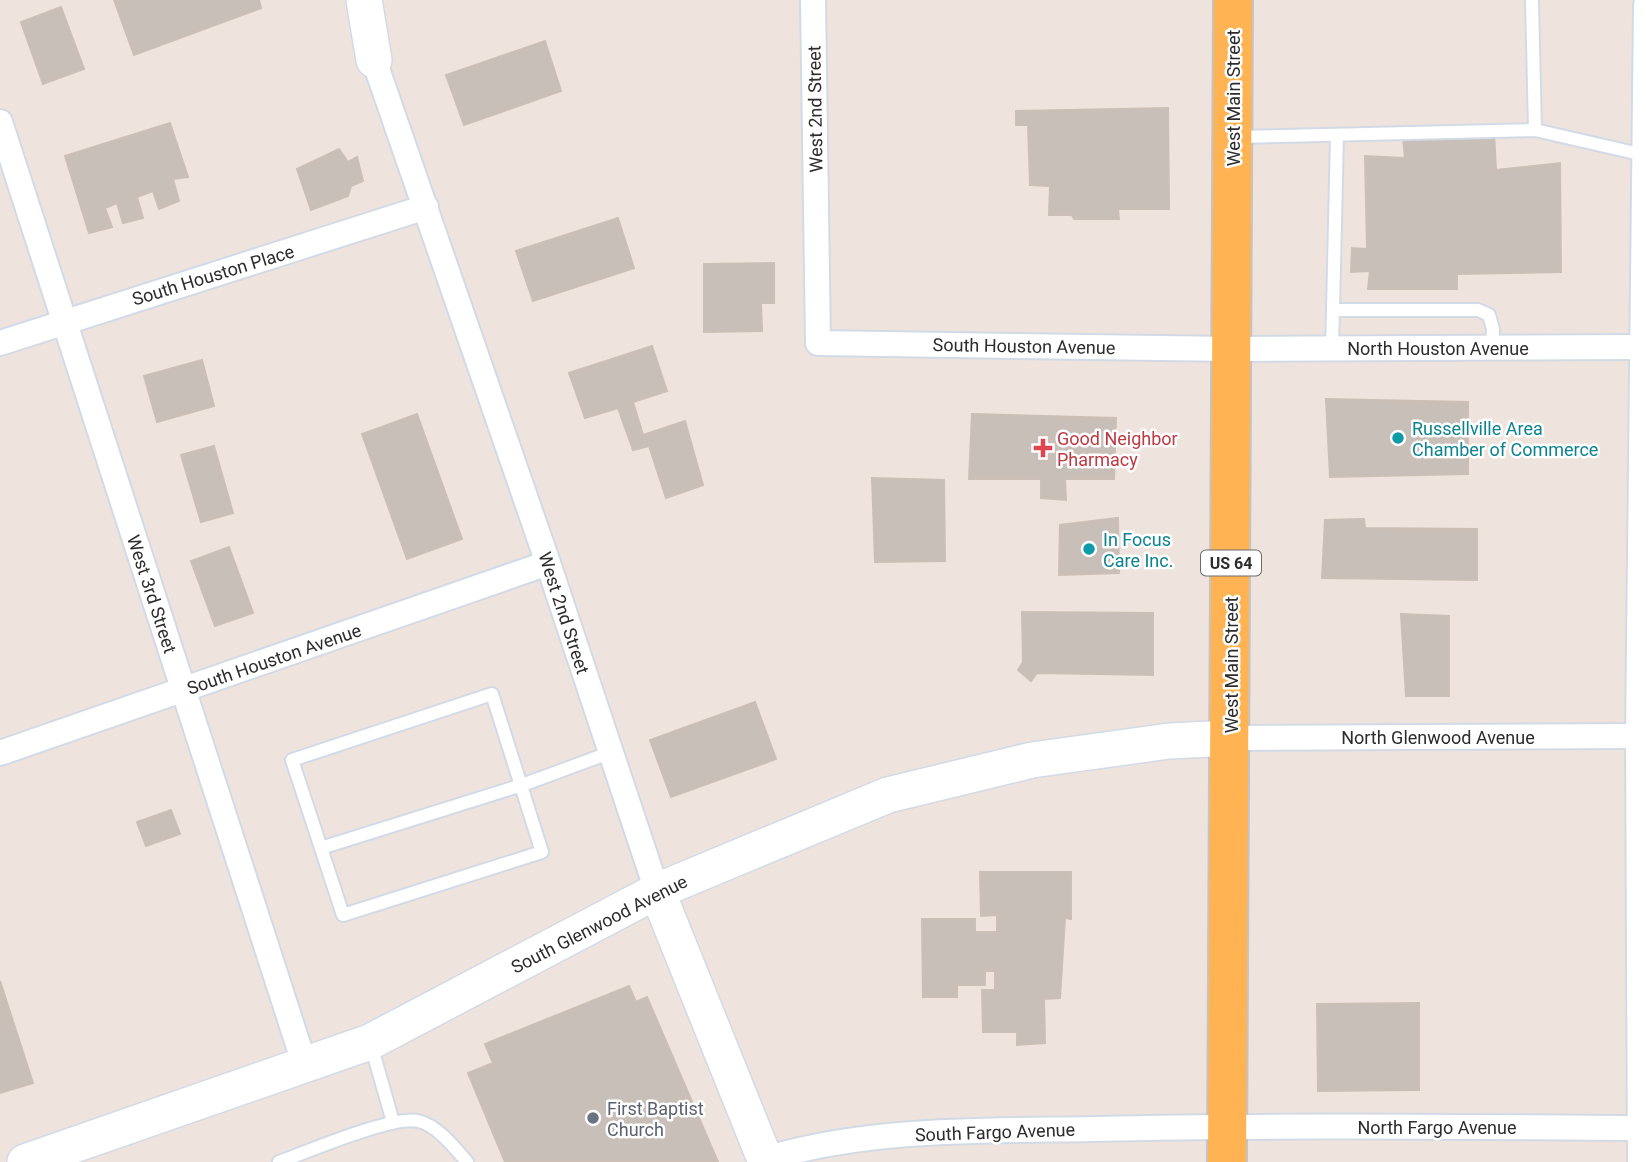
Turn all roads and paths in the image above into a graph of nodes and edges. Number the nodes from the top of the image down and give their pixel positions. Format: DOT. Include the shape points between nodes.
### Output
graph roads {
  1 [pos="364,0"];
  2 [pos="813,0"];
  3 [pos="1233,0"];
  4 [pos="1532,0"];
  5 [pos="1646,5"];
  6 [pos="373,60"];
  7 [pos="0,122"];
  8 [pos="1535,130"];
  9 [pos="1337,135"];
  10 [pos="1233,136"];
  11 [pos="1644,155"];
  12 [pos="426,208"];
  13 [pos="1333,310"];
  14 [pos="64,322"];
  15 [pos="0,343"];
  16 [pos="818,343"];
  17 [pos="1644,347"];
  18 [pos="1332,348"];
  19 [pos="1492,348"];
  20 [pos="1231,349"];
  21 [pos="548,562"];
  22 [pos="183,691"];
  23 [pos="1642,736"];
  24 [pos="1231,738"];
  25 [pos="609,753"];
  26 [pos="0,754"];
  27 [pos="522,785"];
  28 [pos="321,848"];
  29 [pos="657,891"];
  30 [pos="370,1042"];
  31 [pos="305,1066"];
  32 [pos="393,1122"];
  33 [pos="1643,1128"];
  34 [pos="1227,1144"];
  35 [pos="295,1159"];
  36 [pos="765,1160"];
  37 [pos="25,1162"];
  38 [pos="279,1162"];
  39 [pos="467,1162"];
  40 [pos="1640,1162"];
  1 -- 6 [label="street"];
  2 -- 16 [label="street, West 2nd Street"];
  3 -- 10 [label="main road, West Main Street / US 64"];
  4 -- 8 [label="lane"];
  5 -- 11 [label="street"];
  6 -- 12 [label="street, West 2nd Street"];
  7 -- 14 [label="street, West 3rd Street"];
  8 -- 9 [label="lane"];
  8 -- 11 [label="lane"];
  9 -- 10 [label="lane"];
  9 -- 13 [label="lane"];
  10 -- 20 [label="main road, West Main Street / US 64"];
  11 -- 17 [label="street"];
  12 -- 14 [label="street, South Houston Place"];
  12 -- 21 [label="street, West 2nd Street"];
  13 -- 18 [label="lane"];
  13 -- 19 [label="lane" via="1478,310 1489,315"];
  14 -- 15 [label="street, South Houston Place"];
  14 -- 22 [label="street, West 3rd Street"];
  16 -- 20 [label="street, South Houston Avenue"];
  17 -- 19 [label="street, North Houston Avenue"];
  17 -- 23 [label="street"];
  18 -- 19 [label="street, North Houston Avenue"];
  18 -- 20 [label="street, North Houston Avenue"];
  20 -- 24 [label="main road, West Main Street / US 64"];
  21 -- 22 [label="street, South Houston Avenue"];
  21 -- 25 [label="street, West 2nd Street"];
  22 -- 26 [label="street, South Houston Avenue"];
  22 -- 31 [label="street, West 3rd Street"];
  23 -- 24 [label="street, North Glenwood Avenue"];
  23 -- 33 [label="street"];
  24 -- 29 [label="street, South Glenwood Avenue" via="1168,741 1032,760 888,795"];
  24 -- 34 [label="main road, West Main Street / US 64"];
  25 -- 27 [label="lane"];
  25 -- 29 [label="street, West 2nd Street"];
  27 -- 28 [label="lane"];
  27 -- 28 [label="lane" via="542,852 343,915"];
  27 -- 28 [label="lane" via="492,694 292,760"];
  29 -- 30 [label="street, South Glenwood Avenue"];
  29 -- 36 [label="street, West 2nd Street"];
  30 -- 31 [label="street, South Glenwood Avenue"];
  30 -- 32 [label="lane"];
  31 -- 37 [label="street, South Glenwood Avenue"];
  32 -- 35 [label="lane"];
  32 -- 39 [label="lane" via="419,1121 445,1138"];
  33 -- 34 [label="street, North Fargo Avenue"];
  33 -- 40 [label="street"];
  34 -- 36 [label="street, South Fargo Avenue" via="931,1132 803,1147"];
  35 -- 38 [label="lane"];
}
